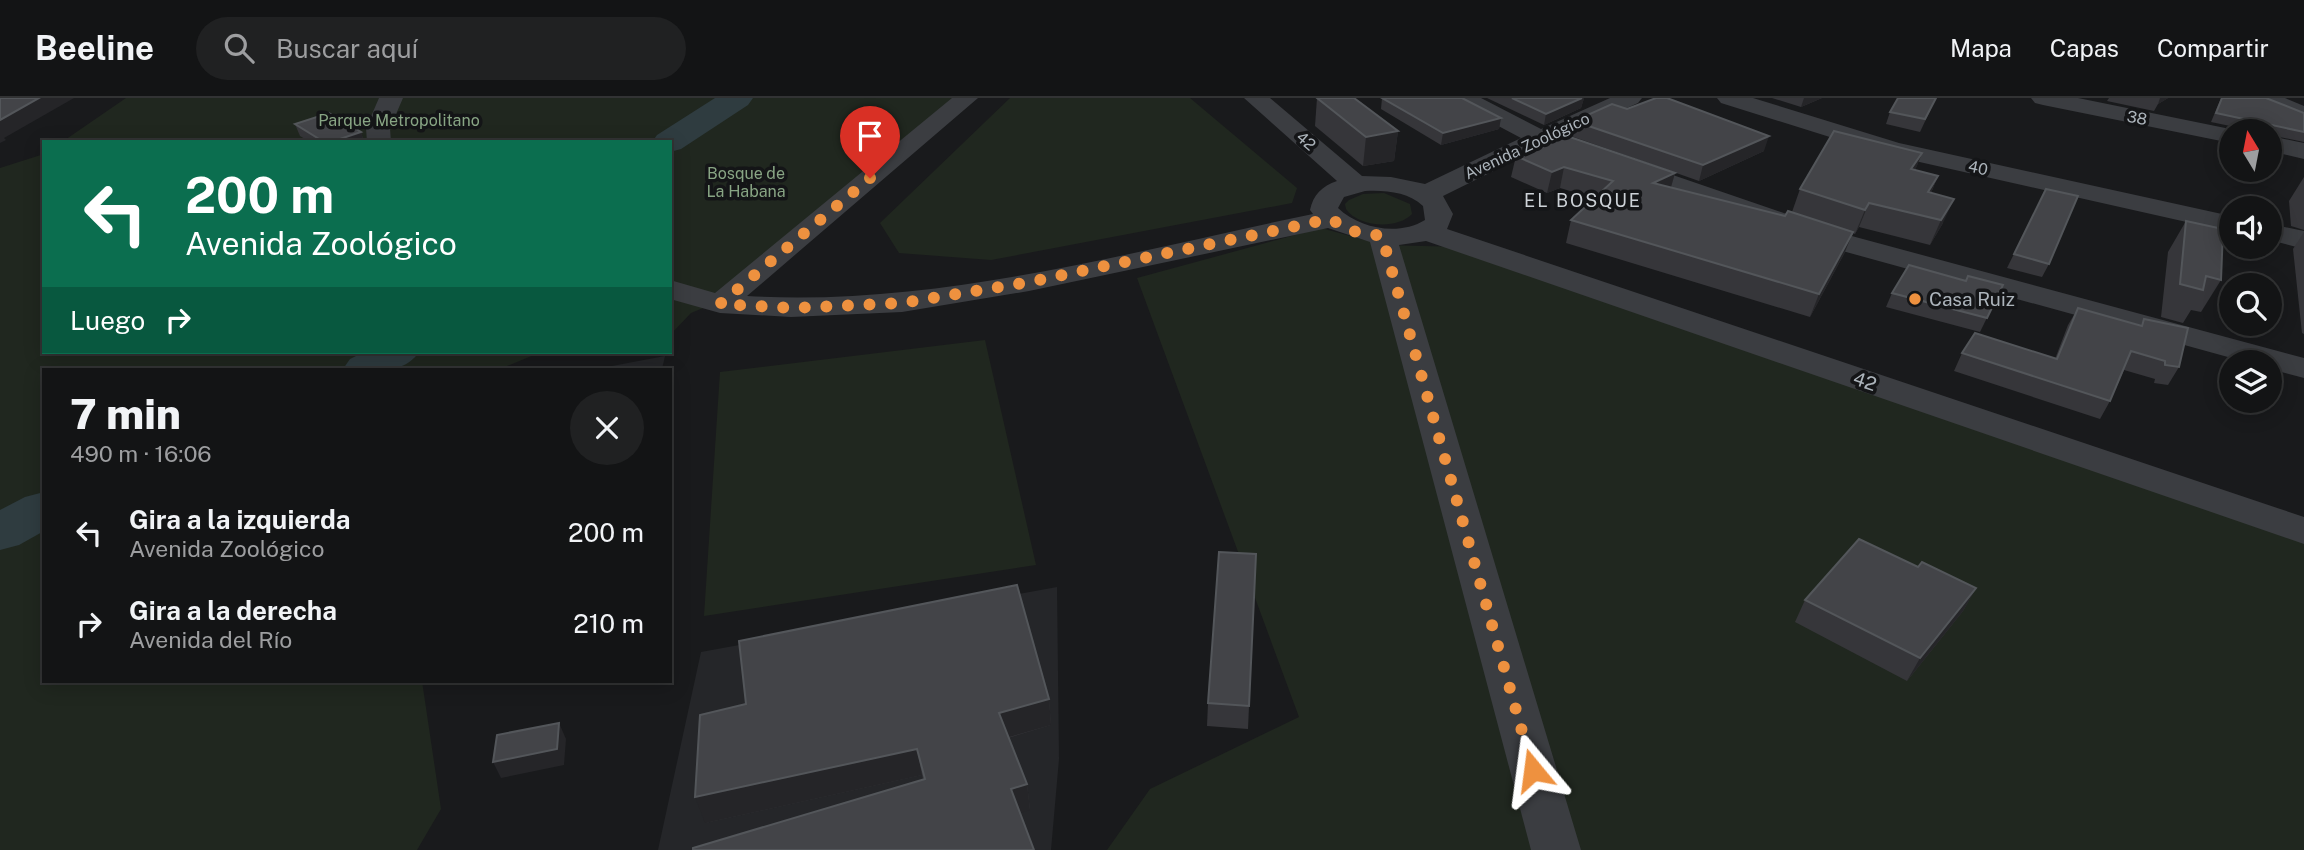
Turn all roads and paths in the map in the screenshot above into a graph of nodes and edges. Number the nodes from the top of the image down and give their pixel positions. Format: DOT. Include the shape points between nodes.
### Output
graph roads {
  1 [pos="391,98"];
  2 [pos="966,98"];
  3 [pos="1256,98"];
  4 [pos="1463,98"];
  5 [pos="1630,98"];
  6 [pos="1729,98"];
  7 [pos="2043,98"];
  8 [pos="2266,98"];
  9 [pos="2301,113"];
  10 [pos="2219,134"];
  11 [pos="1540,138"];
  12 [pos="379,140"];
  13 [pos="2282,146"];
  14 [pos="2304,150"];
  15 [pos="1356,184"];
  16 [pos="1429,215"];
  17 [pos="1330,219"];
  18 [pos="2219,221"];
  19 [pos="2282,235"];
  20 [pos="1382,236"];
  21 [pos="2304,240"];
  22 [pos="672,290"];
  23 [pos="720,304"];
  24 [pos="2304,368"];
  25 [pos="2304,512"];
  26 [pos="2304,531"];
  27 [pos="1556,850"];
  1 -- 12 [label="street" via="378,128"];
  2 -- 23 [label="street"];
  3 -- 15 [label="street, 42"];
  4 -- 11 [label="street"];
  5 -- 11 [label="street, Avenida Zoológico"];
  6 -- 18 [label="street, 40" via="1893,149"];
  7 -- 10 [label="street, 38"];
  8 -- 9 [label="street"];
  11 -- 16 [label="street, Avenida Zoológico"];
  11 -- 24 [label="street" via="1838,241"];
  13 -- 14 [label="street"];
  15 -- 16 [label="street" via="1391,184"];
  15 -- 17 [label="street" via="1330,194 1324,202"];
  16 -- 20 [label="street, Avenida Zoológico"];
  16 -- 25 [label="street, 42"];
  16 -- 26 [label="street, 42"];
  17 -- 20 [label="street, Avenida Zoológico" via="1352,231"];
  17 -- 23 [label="street" via="1029,282 902,303 791,308"];
  19 -- 21 [label="street"];
  20 -- 27 [label="street"];
  22 -- 23 [label="street"];
}
